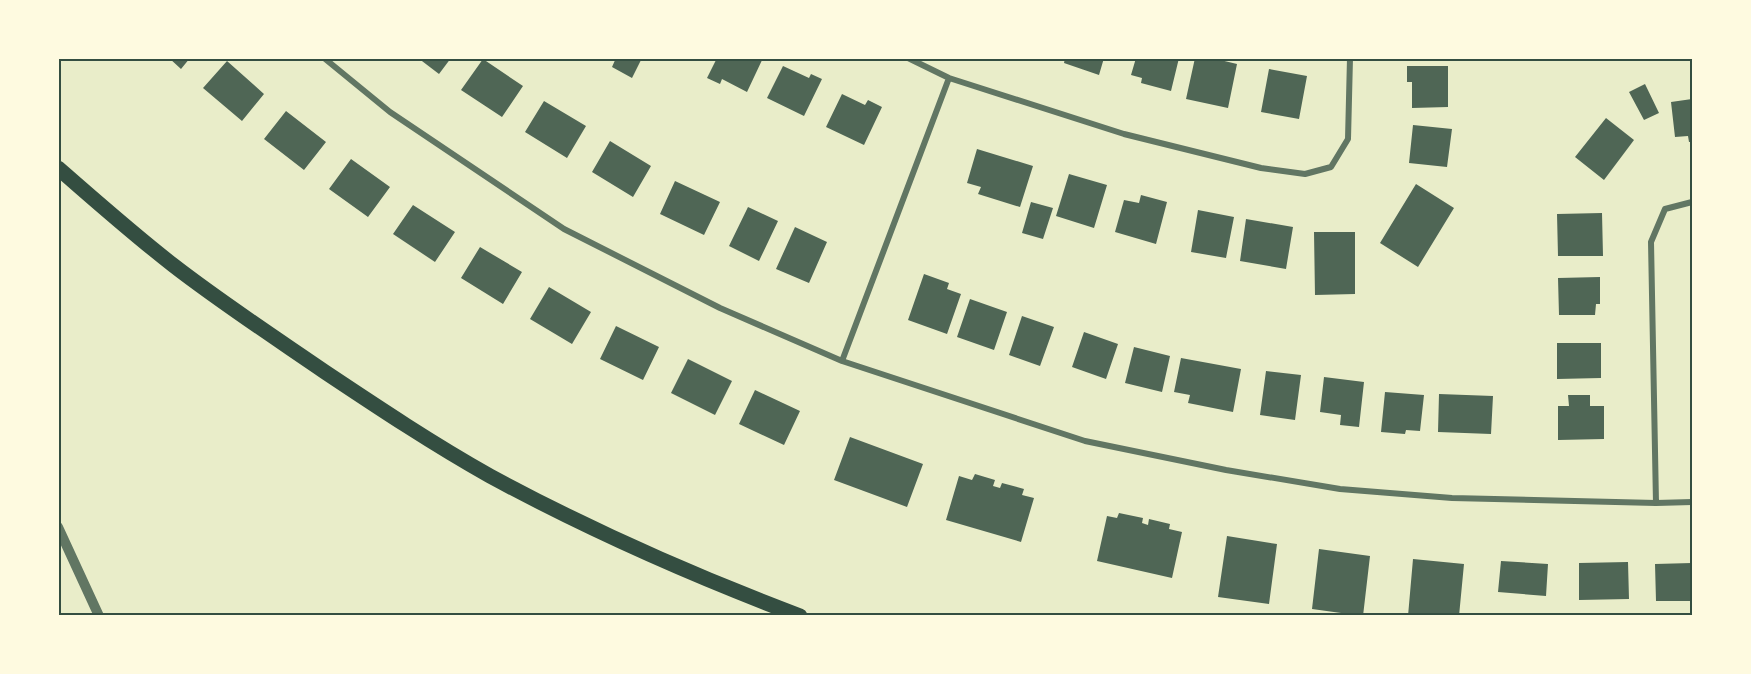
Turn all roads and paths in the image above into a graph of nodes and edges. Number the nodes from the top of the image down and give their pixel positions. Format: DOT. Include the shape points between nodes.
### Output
graph roads {
  1 [pos="324,58"];
  2 [pos="908,58"];
  3 [pos="1350,58"];
  4 [pos="948,78"];
  5 [pos="58,168"];
  6 [pos="1692,202"];
  7 [pos="842,361"];
  8 [pos="1692,502"];
  9 [pos="1656,503"];
  10 [pos="58,527"];
  11 [pos="99,615"];
  12 [pos="800,615"];
  1 -- 7 [label="street" via="390,112 564,229 720,308"];
  2 -- 4 [label="street"];
  3 -- 4 [label="street" via="1348,139 1331,167 1305,174 1261,168 1124,134"];
  4 -- 7 [label="street"];
  5 -- 12 [label="main road" via="203,287 438,445 600,532"];
  6 -- 9 [label="street" via="1665,210 1651,242"];
  7 -- 9 [label="street" via="1085,441 1227,470 1340,489 1452,498"];
  8 -- 9 [label="street"];
  10 -- 11 [label="street"];
}
